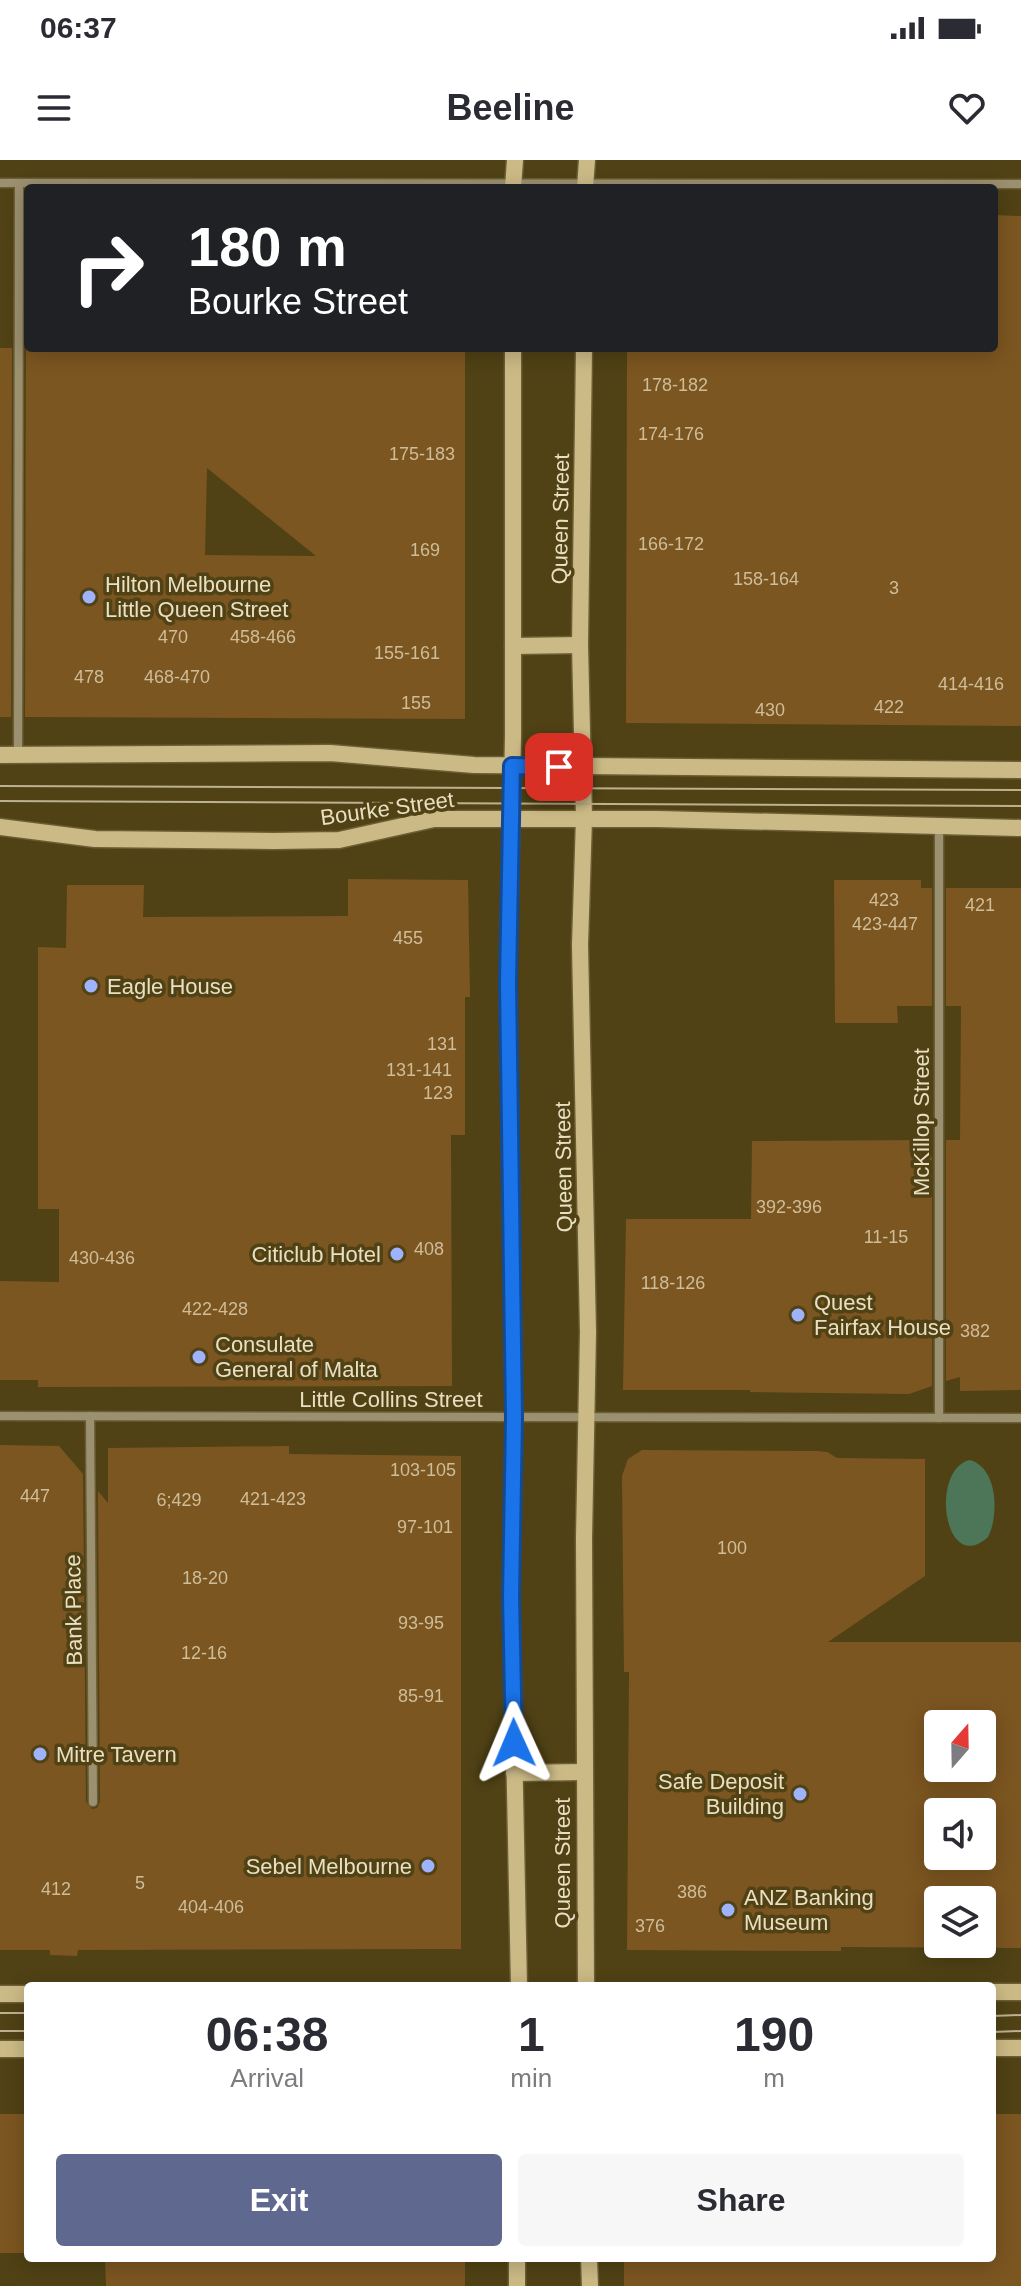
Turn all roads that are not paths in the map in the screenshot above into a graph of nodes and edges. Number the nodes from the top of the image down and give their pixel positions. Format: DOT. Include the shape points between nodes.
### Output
graph roads {
  1 [pos="515,160"];
  2 [pos="587,160"];
  3 [pos="0,183"];
  4 [pos="19,183"];
  5 [pos="184,184"];
  6 [pos="513,184"];
  7 [pos="585,184"];
  8 [pos="998,184"];
  9 [pos="1021,184"];
  10 [pos="513,352"];
  11 [pos="584,352"];
  12 [pos="580,645"];
  13 [pos="513,646"];
  14 [pos="0,755"];
  15 [pos="18,755"];
  16 [pos="512,766"];
  17 [pos="583,768"];
  18 [pos="1021,770"];
  19 [pos="584,818"];
  20 [pos="510,821"];
  21 [pos="0,827"];
  22 [pos="939,827"];
  23 [pos="1021,828"];
  24 [pos="0,1416"];
  25 [pos="90,1416"];
  26 [pos="514,1418"];
  27 [pos="587,1418"];
  28 [pos="939,1418"];
  29 [pos="1021,1418"];
  30 [pos="584,1772"];
  31 [pos="514,1773"];
  32 [pos="93,1802"];
  33 [pos="519,1982"];
  34 [pos="586,1982"];
  35 [pos="996,1992"];
  36 [pos="1021,1992"];
  37 [pos="0,1994"];
  38 [pos="24,1994"];
  39 [pos="996,2048"];
  40 [pos="1021,2048"];
  41 [pos="0,2049"];
  42 [pos="24,2049"];
  43 [pos="517,2262"];
  44 [pos="589,2262"];
  45 [pos="517,2286"];
  46 [pos="590,2286"];
  1 -- 6 [label="main road"];
  2 -- 7 [label="main road"];
  3 -- 4 [label="street"];
  4 -- 5 [label="street"];
  4 -- 15 [label="street"];
  8 -- 9 [label="street"];
  10 -- 13 [label="main road, Queen Street"];
  11 -- 12 [label="main road, Queen Street"];
  12 -- 13 [label="main road"];
  12 -- 17 [label="main road, Queen Street"];
  13 -- 16 [label="main road, Queen Street"];
  14 -- 15 [label="main road, Bourke Street"];
  15 -- 16 [label="main road, Bourke Street" via="330,753"];
  16 -- 17 [label="main road, Bourke Street"];
  16 -- 20 [label="main road, Queen Street"];
  17 -- 18 [label="main road, Bourke Street"];
  17 -- 19 [label="main road, Queen Street"];
  19 -- 20 [label="main road, Bourke Street"];
  19 -- 22 [label="main road, Bourke Street"];
  19 -- 27 [label="main road, Queen Street" via="580,945"];
  20 -- 21 [label="main road, Bourke Street" via="434,819 339,840 274,841 95,839"];
  20 -- 26 [label="main road, Queen Street"];
  22 -- 23 [label="main road, Bourke Street"];
  22 -- 28 [label="street, McKillop Street"];
  24 -- 25 [label="street, Little Collins Street"];
  25 -- 26 [label="street, Little Collins Street"];
  25 -- 32 [label="street, Bank Place"];
  26 -- 27 [label="street, Little Collins Street"];
  26 -- 31 [label="main road, Queen Street"];
  27 -- 28 [label="street, Little Collins Street"];
  27 -- 30 [label="main road, Queen Street"];
  28 -- 29 [label="street, Little Collins Street"];
  30 -- 31 [label="main road"];
  30 -- 34 [label="main road, Queen Street"];
  31 -- 33 [label="main road, Queen Street"];
  35 -- 36 [label="main road"];
  37 -- 38 [label="main road"];
  39 -- 40 [label="main road"];
  41 -- 42 [label="main road"];
  43 -- 45 [label="main road"];
  44 -- 46 [label="main road"];
}
